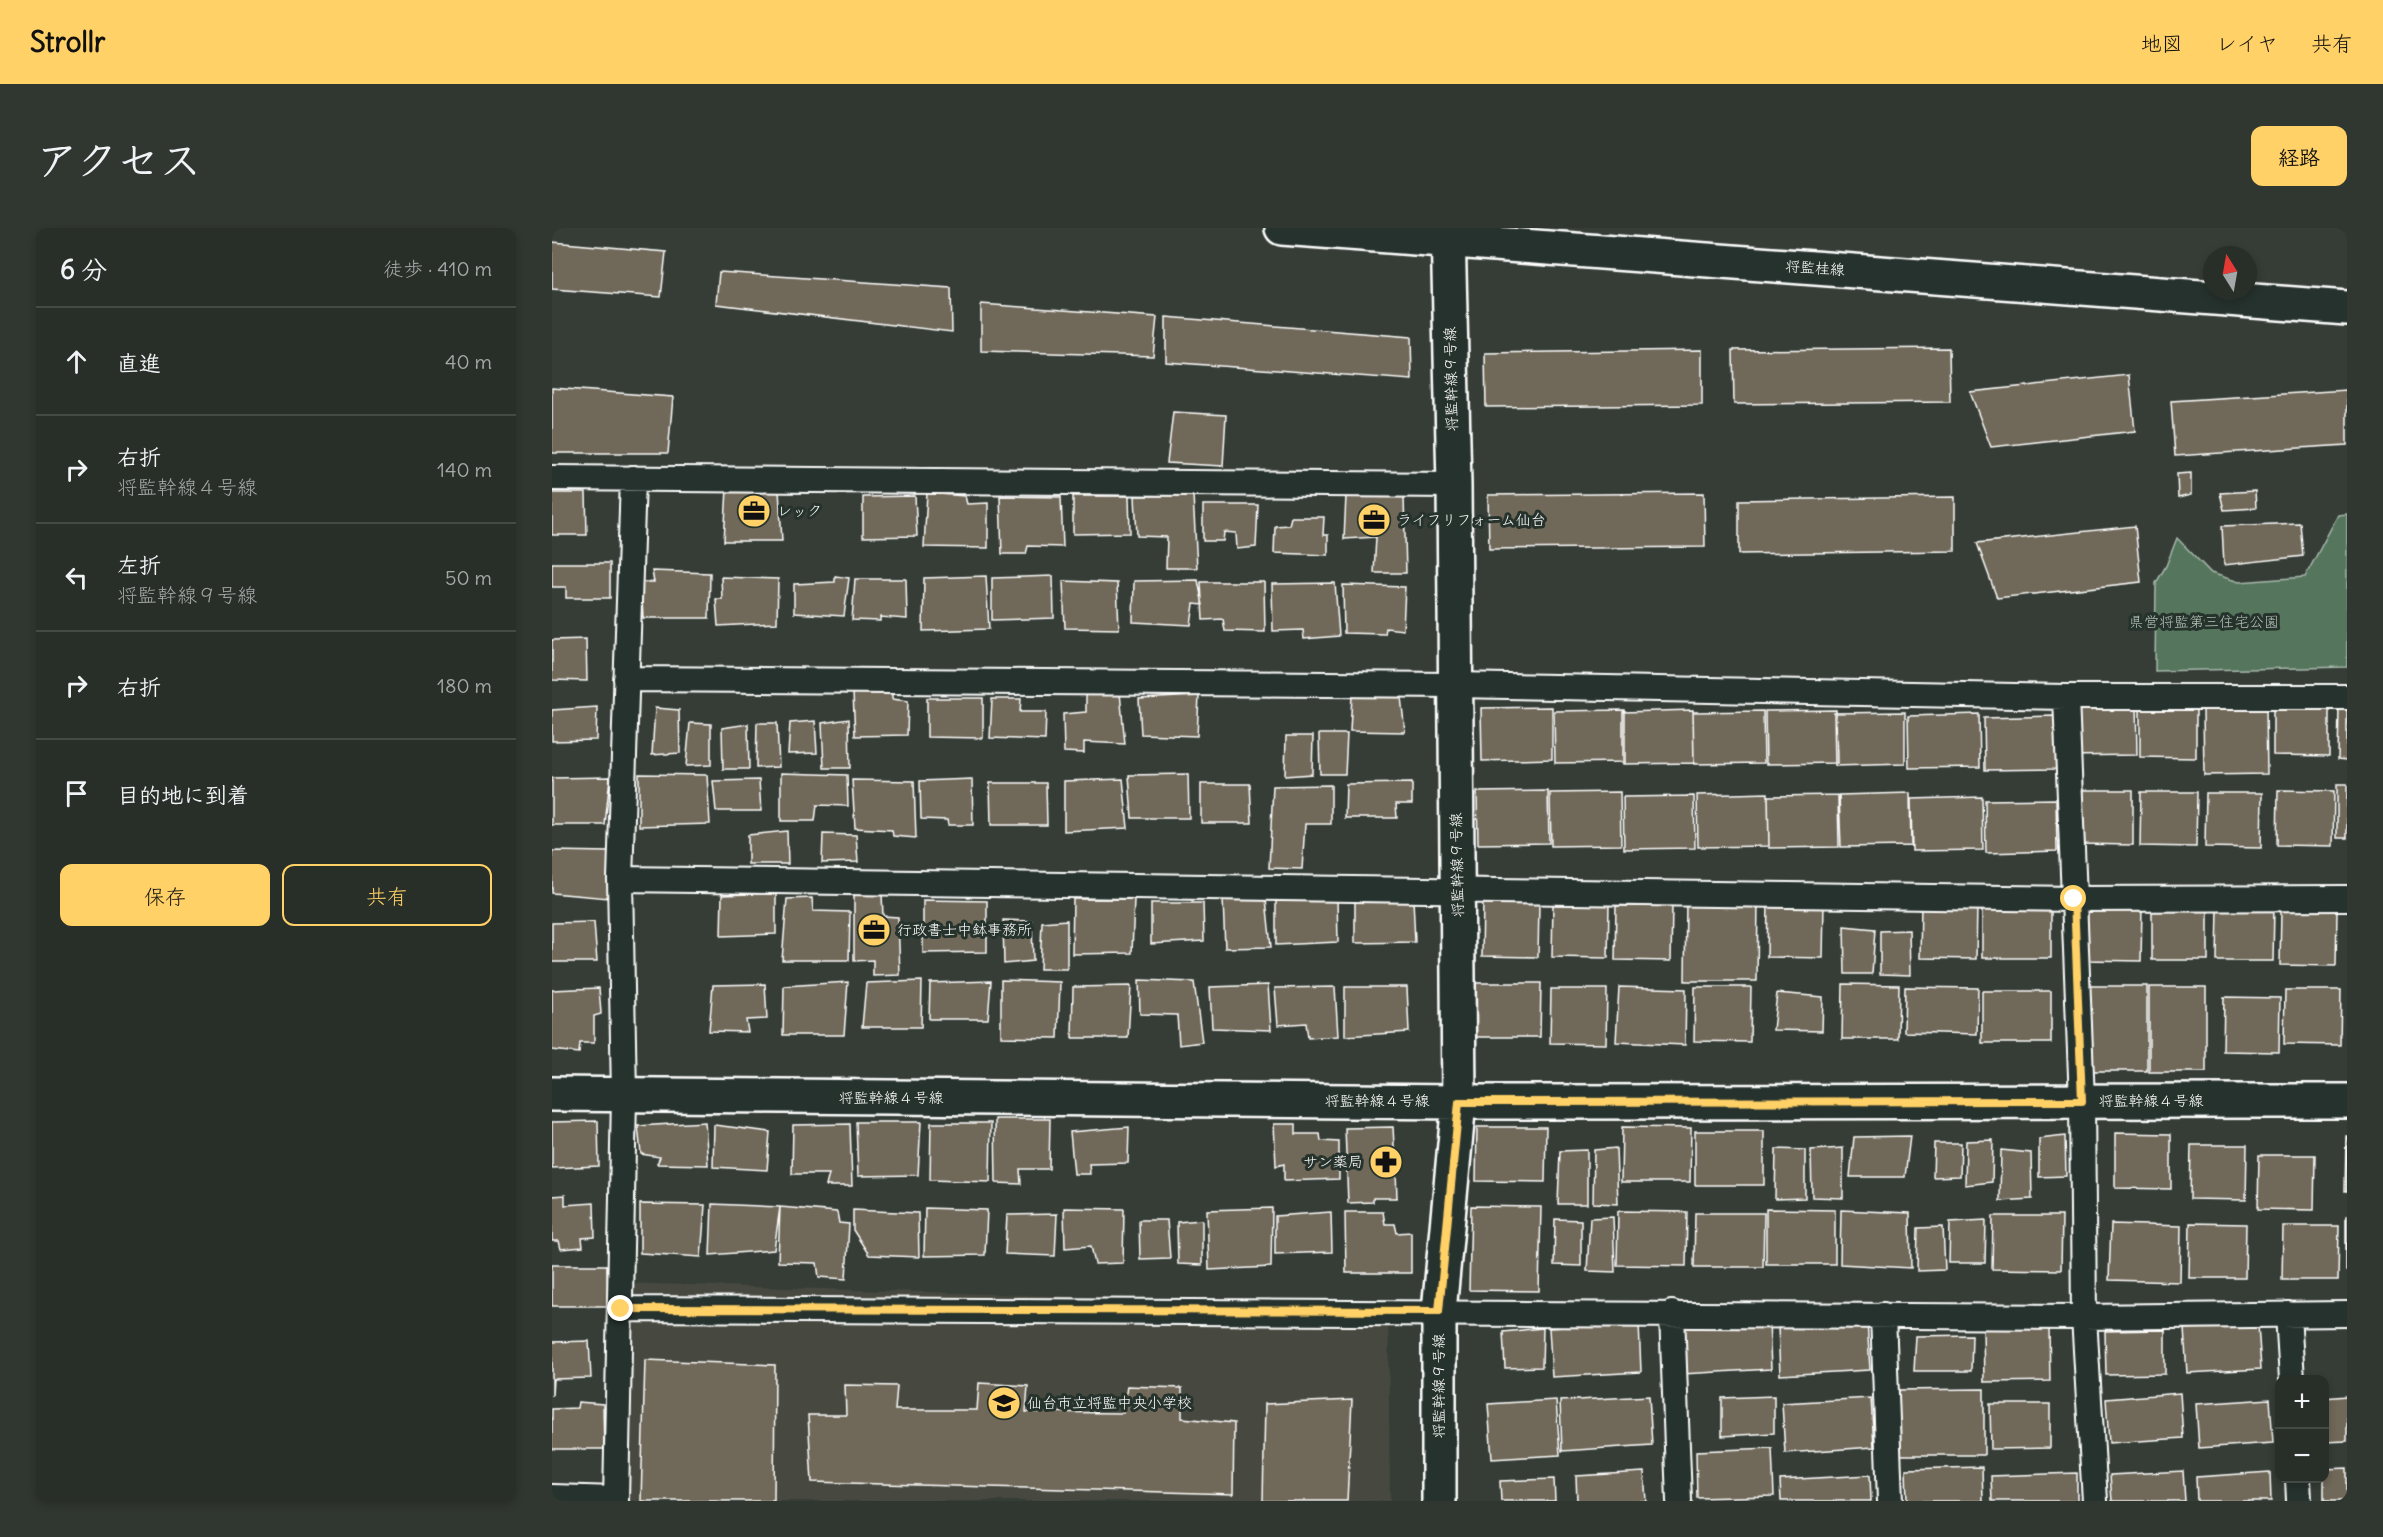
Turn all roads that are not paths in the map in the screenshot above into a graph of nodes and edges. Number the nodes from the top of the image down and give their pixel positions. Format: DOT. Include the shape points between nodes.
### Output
graph roads {
  1 [pos="1282,228"];
  2 [pos="1448,234"];
  3 [pos="2347,308"];
  4 [pos="552,478"];
  5 [pos="633,478"];
  6 [pos="1454,485"];
  7 [pos="626,679"];
  8 [pos="1455,685"];
  9 [pos="2066,697"];
  10 [pos="2347,697"];
  11 [pos="620,879"];
  12 [pos="1458,889"];
  13 [pos="2347,898"];
  14 [pos="2074,899"];
  15 [pos="552,1094"];
  16 [pos="624,1096"];
  17 [pos="2082,1101"];
  18 [pos="2347,1101"];
  19 [pos="1459,1102"];
  20 [pos="621,1309"];
  21 [pos="1439,1311"];
  22 [pos="1672,1313"];
  23 [pos="2288,1314"];
  24 [pos="2347,1314"];
  25 [pos="1883,1315"];
  26 [pos="2084,1317"];
  27 [pos="2292,1375"];
  28 [pos="2298,1483"];
  29 [pos="552,1497"];
  30 [pos="616,1500"];
  31 [pos="1439,1501"];
  32 [pos="1679,1501"];
  33 [pos="1890,1501"];
  34 [pos="2095,1501"];
  35 [pos="2299,1501"];
  1 -- 2 [label="street, 将監桂線"];
  2 -- 3 [label="street, 将監桂線" via="1612,255"];
  2 -- 6 [label="street, 将監幹線９号線"];
  4 -- 5 [label="street"];
  5 -- 6 [label="street"];
  5 -- 7 [label="street"];
  6 -- 8 [label="street, 将監幹線９号線"];
  7 -- 8 [label="street"];
  7 -- 11 [label="street"];
  8 -- 9 [label="street"];
  8 -- 12 [label="street, 将監幹線９号線"];
  9 -- 10 [label="street"];
  9 -- 14 [label="street"];
  11 -- 12 [label="street"];
  11 -- 16 [label="street"];
  12 -- 14 [label="street"];
  12 -- 19 [label="street, 将監幹線９号線"];
  13 -- 14 [label="street"];
  14 -- 17 [label="street"];
  15 -- 16 [label="street, 将監幹線４号線"];
  16 -- 19 [label="street, 将監幹線４号線"];
  16 -- 20 [label="street"];
  17 -- 18 [label="street, 将監幹線４号線"];
  17 -- 19 [label="street, 将監幹線４号線"];
  17 -- 26 [label="street"];
  19 -- 21 [label="street, 将監幹線９号線"];
  20 -- 21 [label="street"];
  20 -- 30 [label="street"];
  21 -- 22 [label="street"];
  21 -- 31 [label="street, 将監幹線９号線"];
  22 -- 25 [label="street"];
  22 -- 32 [label="street"];
  23 -- 24 [label="street"];
  23 -- 26 [label="street"];
  23 -- 27 [label="street"];
  25 -- 26 [label="street"];
  25 -- 33 [label="street"];
  26 -- 34 [label="street"];
  28 -- 35 [label="street"];
  29 -- 30 [label="street"];
}
